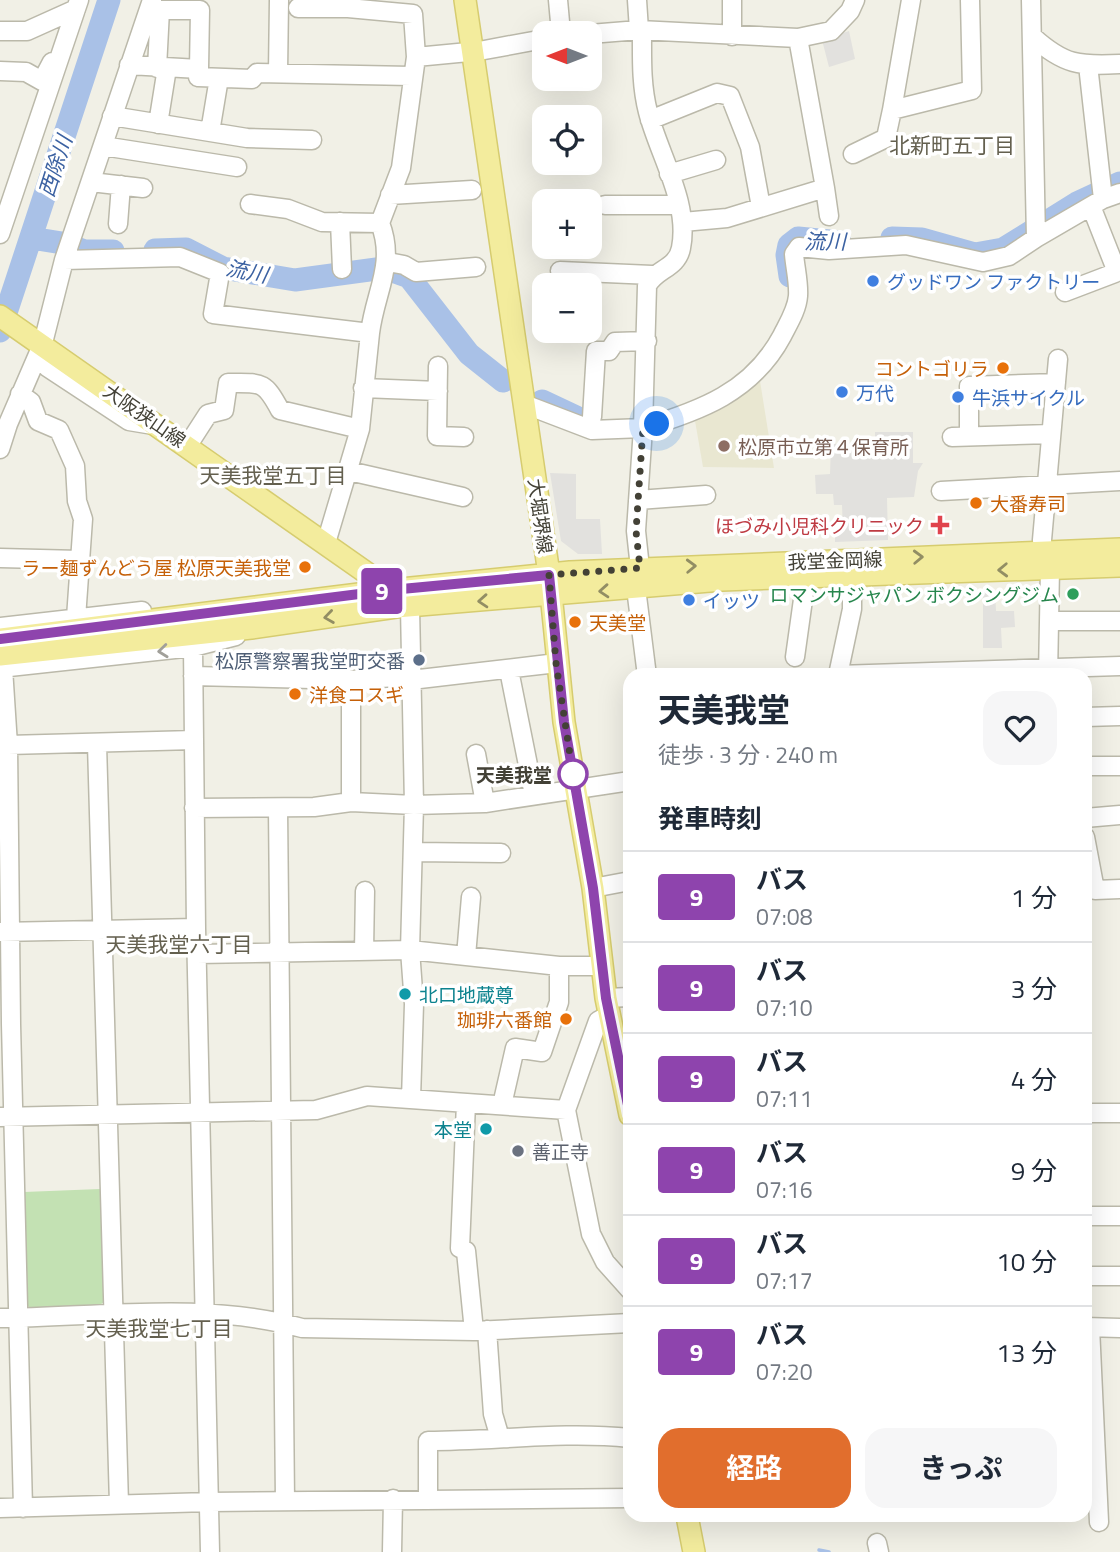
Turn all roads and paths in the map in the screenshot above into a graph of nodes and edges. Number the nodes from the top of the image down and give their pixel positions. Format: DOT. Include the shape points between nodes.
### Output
graph roads {
  1 [pos="152,0"];
  2 [pos="279,0"];
  3 [pos="465,0"];
  4 [pos="558,0"];
  5 [pos="638,0"];
  6 [pos="733,0"];
  7 [pos="855,0"];
  8 [pos="911,0"];
  9 [pos="970,0"];
  10 [pos="1031,0"];
  11 [pos="78,4"];
  12 [pos="348,4"];
  13 [pos="413,7"];
  14 [pos="298,8"];
  15 [pos="560,21"];
  16 [pos="0,31"];
  17 [pos="640,31"];
  18 [pos="602,33"];
  19 [pos="732,36"];
  20 [pos="1033,37"];
  21 [pos="798,38"];
  22 [pos="532,41"];
  23 [pos="472,52"];
  24 [pos="416,57"];
  25 [pos="60,59"];
  26 [pos="1120,64"];
  27 [pos="129,65"];
  28 [pos="1088,65"];
  29 [pos="162,68"];
  30 [pos="199,69"];
  31 [pos="0,71"];
  32 [pos="278,74"];
  33 [pos="411,76"];
  34 [pos="219,78"];
  35 [pos="892,110"];
  36 [pos="112,117"];
  37 [pos="650,120"];
  38 [pos="158,124"];
  39 [pos="210,132"];
  40 [pos="313,141"];
  41 [pos="103,146"];
  42 [pos="852,154"];
  43 [pos="716,160"];
  44 [pos="237,167"];
  45 [pos="669,174"];
  46 [pos="121,185"];
  47 [pos="143,188"];
  48 [pos="825,188"];
  49 [pos="88,190"];
  50 [pos="472,190"];
  51 [pos="390,195"];
  52 [pos="1103,195"];
  53 [pos="250,204"];
  54 [pos="605,205"];
  55 [pos="761,207"];
  56 [pos="680,214"];
  57 [pos="829,216"];
  58 [pos="340,222"];
  59 [pos="380,223"];
  60 [pos="118,224"];
  61 [pos="1035,231"];
  62 [pos="0,234"];
  63 [pos="65,259"];
  64 [pos="477,267"];
  65 [pos="386,268"];
  66 [pos="342,269"];
  67 [pos="560,271"];
  68 [pos="1118,272"];
  69 [pos="652,275"];
  70 [pos="1065,292"];
  71 [pos="0,316"];
  72 [pos="370,333"];
  73 [pos="40,341"];
  74 [pos="647,341"];
  75 [pos="1058,359"];
  76 [pos="438,366"];
  77 [pos="47,367"];
  78 [pos="1056,383"];
  79 [pos="363,388"];
  80 [pos="438,391"];
  81 [pos="20,394"];
  82 [pos="524,404"];
  83 [pos="592,417"];
  84 [pos="643,422"];
  85 [pos="162,426"];
  86 [pos="360,429"];
  87 [pos="1051,434"];
  88 [pos="464,436"];
  89 [pos="188,445"];
  90 [pos="0,449"];
  91 [pos="349,471"];
  92 [pos="1120,481"];
  93 [pos="1047,487"];
  94 [pos="941,491"];
  95 [pos="706,495"];
  96 [pos="463,497"];
  97 [pos="638,500"];
  98 [pos="326,543"];
  99 [pos="1120,549"];
  100 [pos="0,558"];
  101 [pos="80,559"];
  102 [pos="1046,560"];
  103 [pos="1120,566"];
  104 [pos="852,568"];
  105 [pos="638,578"];
  106 [pos="806,578"];
  107 [pos="550,585"];
  108 [pos="399,601"];
  109 [pos="194,617"];
  110 [pos="76,618"];
  111 [pos="1049,621"];
  112 [pos="1120,621"];
  113 [pos="0,627"];
  114 [pos="251,628"];
  115 [pos="0,639"];
  116 [pos="193,648"];
  117 [pos="795,657"];
  118 [pos="1,663"];
  119 [pos="556,663"];
  120 [pos="1120,666"];
  121 [pos="646,668"];
  122 [pos="839,668"];
  123 [pos="1048,668"];
  124 [pos="1092,668"];
  125 [pos="509,670"];
  126 [pos="193,676"];
  127 [pos="410,678"];
  128 [pos="351,680"];
  129 [pos="1120,716"];
  130 [pos="1092,717"];
  131 [pos="194,740"];
  132 [pos="97,744"];
  133 [pos="477,754"];
  134 [pos="5,757"];
  135 [pos="1092,766"];
  136 [pos="1120,766"];
  137 [pos="623,782"];
  138 [pos="575,789"];
  139 [pos="534,795"];
  140 [pos="351,802"];
  141 [pos="485,803"];
  142 [pos="414,805"];
  143 [pos="194,808"];
  144 [pos="278,808"];
  145 [pos="1120,816"];
  146 [pos="1092,818"];
  147 [pos="4,851"];
  148 [pos="414,852"];
  149 [pos="501,853"];
  150 [pos="1092,874"];
  151 [pos="623,882"];
  152 [pos="593,888"];
  153 [pos="1120,889"];
  154 [pos="365,891"];
  155 [pos="471,897"];
  156 [pos="196,928"];
  157 [pos="5,932"];
  158 [pos="102,932"];
  159 [pos="410,950"];
  160 [pos="364,951"];
  161 [pos="280,953"];
  162 [pos="197,954"];
  163 [pos="466,956"];
  164 [pos="559,966"];
  165 [pos="601,966"];
  166 [pos="623,999"];
  167 [pos="608,1006"];
  168 [pos="5,1024"];
  169 [pos="623,1080"];
  170 [pos="411,1099"];
  171 [pos="466,1103"];
  172 [pos="502,1105"];
  173 [pos="566,1110"];
  174 [pos="279,1111"];
  175 [pos="201,1112"];
  176 [pos="106,1113"];
  177 [pos="1092,1113"];
  178 [pos="1120,1113"];
  179 [pos="7,1117"];
  180 [pos="1092,1216"];
  181 [pos="1120,1216"];
  182 [pos="1092,1276"];
  183 [pos="1120,1276"];
  184 [pos="623,1282"];
  185 [pos="205,1313"];
  186 [pos="113,1315"];
  187 [pos="9,1317"];
  188 [pos="281,1322"];
  189 [pos="623,1323"];
  190 [pos="1092,1327"];
  191 [pos="1120,1328"];
  192 [pos="480,1330"];
  193 [pos="1092,1408"];
  194 [pos="500,1437"];
  195 [pos="623,1438"];
  196 [pos="623,1498"];
  197 [pos="393,1499"];
  198 [pos="428,1499"];
  199 [pos="285,1501"];
  200 [pos="209,1502"];
  201 [pos="119,1504"];
  202 [pos="0,1508"];
  203 [pos="23,1508"];
  204 [pos="688,1522"];
  205 [pos="1099,1522"];
  206 [pos="210,1552"];
  207 [pos="392,1552"];
  208 [pos="694,1552"];
  1 -- 27 [label="street"];
  2 -- 32 [label="street"];
  3 -- 23 [label="main road, 大堀堺線"];
  4 -- 15 [label="street"];
  5 -- 17 [label="street"];
  6 -- 19 [label="street"];
  7 -- 21 [label="street" via="831,31"];
  8 -- 35 [label="street"];
  9 -- 35 [label="street" via="972,90"];
  10 -- 20 [label="street"];
  11 -- 16 [label="street" via="27,31"];
  11 -- 25 [label="street"];
  12 -- 13 [label="street"];
  12 -- 14 [label="street"];
  13 -- 24 [label="street"];
  17 -- 18 [label="street"];
  17 -- 19 [label="street"];
  17 -- 37 [label="street" via="642,81"];
  19 -- 21 [label="street"];
  20 -- 28 [label="street" via="1066,62"];
  20 -- 61 [label="street"];
  21 -- 48 [label="street"];
  22 -- 23 [label="street"];
  23 -- 24 [label="street"];
  23 -- 82 [label="main road, 大堀堺線"];
  24 -- 33 [label="street"];
  25 -- 31 [label="street" via="50,63 42,81 26,72"];
  25 -- 62 [label="street"];
  26 -- 28 [label="street"];
  27 -- 29 [label="street"];
  27 -- 36 [label="street"];
  28 -- 52 [label="street"];
  29 -- 30 [label="street"];
  29 -- 30 [label="street" via="160,10 200,10"];
  29 -- 38 [label="street"];
  30 -- 34 [label="street" via="198,77"];
  32 -- 33 [label="street"];
  32 -- 34 [label="street"];
  33 -- 51 [label="street" via="401,168"];
  34 -- 39 [label="street"];
  35 -- 42 [label="street" via="886,138"];
  36 -- 38 [label="street"];
  36 -- 41 [label="street"];
  37 -- 45 [label="street"];
  37 -- 55 [label="street" via="717,93 730,96 750,147"];
  38 -- 39 [label="street"];
  39 -- 40 [label="street"];
  41 -- 44 [label="street"];
  41 -- 49 [label="street"];
  43 -- 45 [label="street"];
  45 -- 56 [label="street"];
  46 -- 47 [label="street"];
  46 -- 49 [label="street"];
  46 -- 60 [label="street"];
  48 -- 55 [label="street"];
  48 -- 57 [label="street"];
  49 -- 63 [label="street"];
  50 -- 51 [label="street"];
  51 -- 59 [label="street"];
  52 -- 61 [label="street"];
  52 -- 68 [label="street"];
  53 -- 58 [label="street" via="288,209 322,222"];
  54 -- 56 [label="street"];
  55 -- 56 [label="street" via="727,218"];
  56 -- 69 [label="street" via="681,250 676,262"];
  58 -- 59 [label="street"];
  58 -- 66 [label="street"];
  59 -- 65 [label="street" via="387,240"];
  61 -- 84 [label="street" via="1009,256 982,262 906,245 829,250 799,247 794,254 798,297 761,368 720,400"];
  63 -- 72 [label="street" via="180,257 220,273 213,314"];
  63 -- 73 [label="street"];
  64 -- 65 [label="street" via="416,272 404,265"];
  65 -- 72 [label="street" via="373,306"];
  67 -- 69 [label="street"];
  68 -- 70 [label="street"];
  69 -- 74 [label="street" via="645,305"];
  71 -- 73 [label="main road, 大阪狭山線"];
  72 -- 79 [label="street"];
  73 -- 81 [label="street"];
  73 -- 85 [label="main road, 大阪狭山線"];
  74 -- 83 [label="street" via="615,342 609,351 596,351"];
  74 -- 84 [label="street"];
  75 -- 78 [label="street"];
  76 -- 80 [label="street"];
  77 -- 85 [label="street" via="129,421"];
  78 -- 87 [label="street"];
  78 -- 87 [label="street" via="969,386 961,436"];
  79 -- 80 [label="street"];
  79 -- 86 [label="street"];
  80 -- 88 [label="street" via="437,436"];
  81 -- 90 [label="street"];
  81 -- 101 [label="street" via="31,402 38,421 59,430 75,466 83,519"];
  82 -- 84 [label="street" via="592,429"];
  82 -- 107 [label="main road, 大堀堺線"];
  84 -- 97 [label="street"];
  85 -- 89 [label="main road, 大阪狭山線"];
  86 -- 89 [label="street" via="281,410 261,383 228,383 224,410 208,414"];
  86 -- 91 [label="street"];
  87 -- 93 [label="street"];
  89 -- 98 [label="main road, 大阪狭山線"];
  91 -- 96 [label="street"];
  91 -- 98 [label="street"];
  92 -- 93 [label="street"];
  93 -- 94 [label="street"];
  93 -- 102 [label="street"];
  95 -- 97 [label="street"];
  97 -- 105 [label="street"];
  98 -- 108 [label="main road, 大阪狭山線"];
  99 -- 102 [label="main road, 我堂金岡線"];
  100 -- 101 [label="street"];
  101 -- 110 [label="street"];
  102 -- 103 [label="main road, 我堂金岡線"];
  102 -- 104 [label="main road, 我堂金岡線"];
  102 -- 111 [label="street"];
  105 -- 104 [label="main road, 我堂金岡線, one-way"];
  104 -- 106 [label="main road, 我堂金岡線"];
  104 -- 122 [label="street" via="852,609"];
  105 -- 106 [label="main road, 我堂金岡線"];
  105 -- 107 [label="main road, 我堂金岡線"];
  105 -- 121 [label="street"];
  106 -- 117 [label="street"];
  107 -- 108 [label="main road"];
  107 -- 119 [label="main road, 大堀堺線"];
  108 -- 109 [label="main road"];
  108 -- 114 [label="main road, one-way"];
  108 -- 127 [label="street"];
  109 -- 110 [label="street" via="182,607"];
  109 -- 115 [label="main road"];
  110 -- 113 [label="street"];
  111 -- 112 [label="street"];
  111 -- 123 [label="street"];
  114 -- 116 [label="street" via="234,638"];
  114 -- 118 [label="main road"];
  116 -- 118 [label="street, one-way"];
  116 -- 126 [label="street"];
  118 -- 134 [label="street"];
  119 -- 125 [label="street"];
  119 -- 138 [label="main road, 大堀堺線"];
  120 -- 124 [label="street"];
  125 -- 127 [label="street"];
  125 -- 139 [label="street"];
  126 -- 128 [label="street"];
  126 -- 131 [label="street"];
  127 -- 128 [label="street"];
  127 -- 142 [label="street"];
  128 -- 140 [label="street"];
  129 -- 130 [label="street"];
  131 -- 132 [label="street"];
  131 -- 143 [label="street"];
  132 -- 134 [label="street"];
  132 -- 158 [label="street"];
  133 -- 141 [label="street"];
  134 -- 147 [label="street"];
  135 -- 136 [label="street"];
  137 -- 138 [label="street"];
  138 -- 139 [label="street"];
  138 -- 152 [label="main road, 大堀堺線"];
  139 -- 141 [label="street"];
  140 -- 142 [label="street"];
  140 -- 144 [label="street"];
  141 -- 142 [label="street"];
  142 -- 148 [label="street"];
  143 -- 144 [label="street"];
  143 -- 156 [label="street"];
  144 -- 161 [label="street"];
  145 -- 146 [label="street"];
  147 -- 157 [label="street"];
  148 -- 149 [label="street"];
  148 -- 159 [label="street"];
  150 -- 153 [label="street" via="1095,890"];
  151 -- 152 [label="street"];
  152 -- 165 [label="main road, 大堀堺線"];
  154 -- 160 [label="street"];
  155 -- 163 [label="street"];
  156 -- 158 [label="street"];
  156 -- 162 [label="street"];
  157 -- 158 [label="street"];
  157 -- 168 [label="street"];
  158 -- 176 [label="street"];
  159 -- 160 [label="street"];
  159 -- 163 [label="street"];
  159 -- 170 [label="street" via="414,1004"];
  160 -- 161 [label="street"];
  161 -- 162 [label="street"];
  161 -- 174 [label="street"];
  162 -- 175 [label="street"];
  163 -- 164 [label="street"];
  164 -- 165 [label="street"];
  164 -- 172 [label="street" via="559,1002 542,1052 514,1048"];
  165 -- 167 [label="main road, 大堀堺線"];
  166 -- 167 [label="street"];
  167 -- 169 [label="main road, 大堀堺線"];
  167 -- 173 [label="street" via="598,1021"];
  168 -- 179 [label="street"];
  170 -- 171 [label="street"];
  170 -- 174 [label="street" via="367,1096 316,1110"];
  171 -- 172 [label="street"];
  171 -- 192 [label="street" via="460,1248 466,1251"];
  172 -- 173 [label="street"];
  173 -- 184 [label="street" via="592,1234 605,1262"];
  174 -- 175 [label="street"];
  174 -- 188 [label="street"];
  175 -- 176 [label="street"];
  175 -- 185 [label="street"];
  176 -- 179 [label="street"];
  176 -- 186 [label="street"];
  177 -- 178 [label="street"];
  179 -- 187 [label="street"];
  180 -- 181 [label="street"];
  182 -- 183 [label="street"];
  185 -- 186 [label="street"];
  185 -- 188 [label="street"];
  185 -- 200 [label="street"];
  186 -- 187 [label="street"];
  186 -- 201 [label="street"];
  187 -- 203 [label="street"];
  188 -- 192 [label="street" via="302,1328"];
  188 -- 199 [label="street"];
  189 -- 192 [label="street"];
  190 -- 191 [label="street"];
  192 -- 194 [label="street"];
  193 -- 205 [label="street"];
  194 -- 195 [label="street"];
  194 -- 198 [label="street" via="492,1441 428,1441"];
  196 -- 198 [label="street"];
  197 -- 198 [label="street"];
  197 -- 199 [label="street"];
  197 -- 207 [label="street"];
  199 -- 200 [label="street"];
  200 -- 201 [label="street"];
  200 -- 206 [label="street"];
  201 -- 203 [label="street"];
  202 -- 203 [label="street"];
  204 -- 208 [label="main road"];
}
